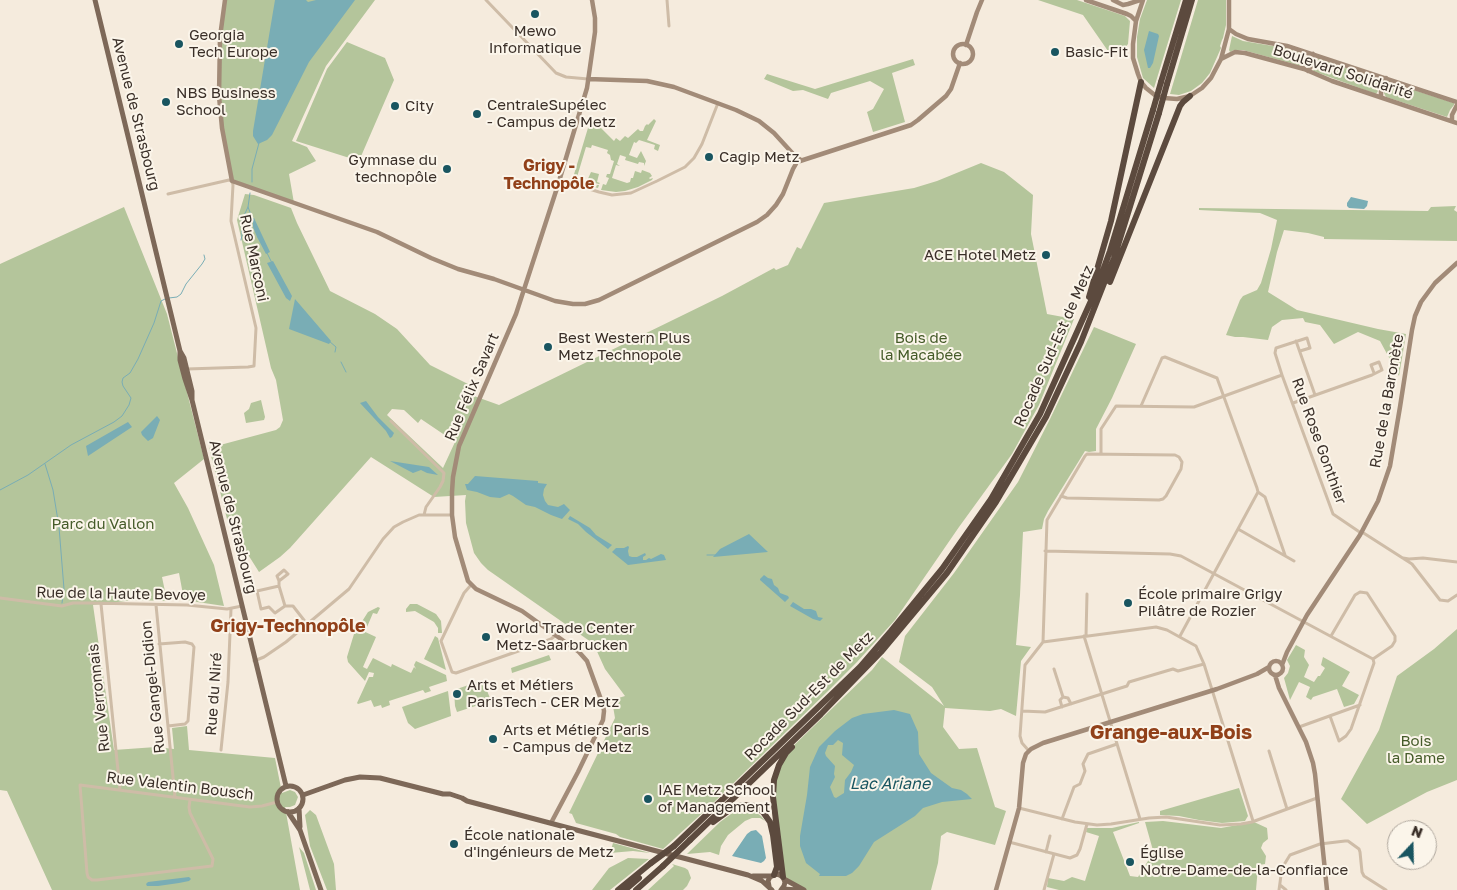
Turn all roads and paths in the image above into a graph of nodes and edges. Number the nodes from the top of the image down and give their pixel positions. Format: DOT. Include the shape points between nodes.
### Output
graph roads {
  1 [pos="95,0"];
  2 [pos="225,0"];
  3 [pos="486,0"];
  4 [pos="592,0"];
  5 [pos="667,0"];
  6 [pos="981,0"];
  7 [pos="1086,0"];
  8 [pos="1113,0"];
  9 [pos="1141,0"];
  10 [pos="1186,0"];
  11 [pos="1192,0"];
  12 [pos="1229,0"];
  13 [pos="1136,21"];
  14 [pos="669,26"];
  15 [pos="1229,29"];
  16 [pos="966,45"];
  17 [pos="1313,54"];
  18 [pos="1222,59"];
  19 [pos="960,63"];
  20 [pos="1306,70"];
  21 [pos="1386,78"];
  22 [pos="588,79"];
  23 [pos="1141,82"];
  24 [pos="1164,83"];
  25 [pos="1190,96"];
  26 [pos="1380,97"];
  27 [pos="718,104"];
  28 [pos="1457,104"];
  29 [pos="1156,112"];
  30 [pos="1454,122"];
  31 [pos="787,148"];
  32 [pos="801,160"];
  33 [pos="794,165"];
  34 [pos="560,180"];
  35 [pos="232,181"];
  36 [pos="168,194"];
  37 [pos="1457,263"];
  38 [pos="524,290"];
  39 [pos="1078,330"];
  40 [pos="1296,341"];
  41 [pos="1081,342"];
  42 [pos="180,351"];
  43 [pos="1300,351"];
  44 [pos="187,369"];
  45 [pos="1374,373"];
  46 [pos="1282,375"];
  47 [pos="1315,395"];
  48 [pos="1224,396"];
  49 [pos="192,400"];
  50 [pos="1293,403"];
  51 [pos="1141,406"];
  52 [pos="391,421"];
  53 [pos="1100,454"];
  54 [pos="1258,492"];
  55 [pos="1061,496"];
  56 [pos="424,515"];
  57 [pos="452,515"];
  58 [pos="1238,530"];
  59 [pos="1362,533"];
  60 [pos="1045,551"];
  61 [pos="1285,555"];
  62 [pos="1400,557"];
  63 [pos="1294,561"];
  64 [pos="1457,562"];
  65 [pos="1214,574"];
  66 [pos="471,585"];
  67 [pos="1087,594"];
  68 [pos="1457,595"];
  69 [pos="0,598"];
  70 [pos="101,604"];
  71 [pos="156,605"];
  72 [pos="242,606"];
  73 [pos="285,606"];
  74 [pos="231,609"];
  75 [pos="1303,621"];
  76 [pos="308,624"];
  77 [pos="556,635"];
  78 [pos="1085,636"];
  79 [pos="1180,636"];
  80 [pos="1331,636"];
  81 [pos="1043,642"];
  82 [pos="160,644"];
  83 [pos="1287,652"];
  84 [pos="1373,659"];
  85 [pos="254,661"];
  86 [pos="1276,661"];
  87 [pos="1204,664"];
  88 [pos="1282,665"];
  89 [pos="1269,667"];
  90 [pos="1054,670"];
  91 [pos="1275,674"];
  92 [pos="1251,677"];
  93 [pos="1212,690"];
  94 [pos="1102,694"];
  95 [pos="1063,697"];
  96 [pos="1071,704"];
  97 [pos="1360,705"];
  98 [pos="1062,707"];
  99 [pos="1022,711"];
  100 [pos="821,714"];
  101 [pos="1330,716"];
  102 [pos="1110,722"];
  103 [pos="168,726"];
  104 [pos="1299,726"];
  105 [pos="1117,744"];
  106 [pos="221,750"];
  107 [pos="1028,751"];
  108 [pos="1270,751"];
  109 [pos="286,786"];
  110 [pos="120,790"];
  111 [pos="303,795"];
  112 [pos="174,798"];
  113 [pos="1318,798"];
  114 [pos="190,800"];
  115 [pos="277,802"];
  116 [pos="300,808"];
  117 [pos="1018,808"];
  118 [pos="1287,808"];
  119 [pos="288,812"];
  120 [pos="1062,819"];
  121 [pos="1140,819"];
  122 [pos="1254,821"];
  123 [pos="551,823"];
  124 [pos="1087,824"];
  125 [pos="300,830"];
  126 [pos="1050,836"];
  127 [pos="688,837"];
  128 [pos="1009,842"];
  129 [pos="1322,843"];
  130 [pos="1046,852"];
  131 [pos="1054,854"];
  132 [pos="653,863"];
  133 [pos="773,875"];
  134 [pos="748,876"];
  135 [pos="784,878"];
  136 [pos="1280,885"];
  137 [pos="770,889"];
  138 [pos="321,890"];
  139 [pos="618,890"];
  140 [pos="625,890"];
  141 [pos="636,890"];
  142 [pos="782,890"];
  143 [pos="800,890"];
  144 [pos="804,890"];
  145 [pos="996,890"];
  146 [pos="1044,890"];
  147 [pos="1280,890"];
  148 [pos="1286,890"];
  149 [pos="1327,890"];
  150 [pos="1386,890"];
  1 -- 42 [label="main road, Avenue de Strasbourg"];
  2 -- 35 [label="street, Rue Marconi" via="219,79 222,128"];
  3 -- 22 [label="street" via="556,73"];
  4 -- 22 [label="street, Rue Félix Savart" via="595,32"];
  5 -- 14 [label="street"];
  6 -- 16 [label="street"];
  7 -- 13 [label="street" via="1127,14"];
  8 -- 9 [label="street" via="1123,5"];
  9 -- 13 [label="street"];
  10 -- 24 [label="highway, Rocade Sud-Est de Metz"];
  11 -- 24 [label="highway, Rocade Sud-Est de Metz"];
  12 -- 15 [label="street"];
  13 -- 23 [label="street" via="1133,58"];
  15 -- 17 [label="street, Boulevard Solidarité" via="1248,40"];
  15 -- 18 [label="street"];
  16 -- 19 [label="street" via="959,46 954,52"];
  16 -- 19 [label="street" via="972,51 972,57 968,63"];
  17 -- 20 [label="street" via="1312,68"];
  17 -- 20 [label="street" via="1305,60"];
  17 -- 21 [label="street, Boulevard Solidarité"];
  18 -- 20 [label="street, Boulevard Solidarité" via="1240,51"];
  18 -- 25 [label="street" via="1207,83"];
  19 -- 32 [label="street" via="946,96 910,125"];
  20 -- 26 [label="street, Boulevard Solidarité"];
  21 -- 26 [label="street"];
  21 -- 28 [label="street, Boulevard Solidarité"];
  22 -- 27 [label="street" via="658,82"];
  22 -- 34 [label="street, Rue Félix Savart"];
  23 -- 25 [label="street" via="1164,98 1177,100"];
  23 -- 39 [label="highway" via="1106,239"];
  24 -- 29 [label="highway, Rocade Sud-Est de Metz, bridge"];
  25 -- 41 [label="highway" via="1180,106 1100,307"];
  26 -- 30 [label="street, Boulevard Solidarité"];
  27 -- 31 [label="street" via="758,121"];
  27 -- 34 [label="street" via="694,158 685,167 657,181 631,192 612,195"];
  28 -- 30 [label="street" via="1452,115"];
  29 -- 39 [label="highway, Rocade Sud-Est de Metz" via="1110,251"];
  29 -- 41 [label="highway, Rocade Sud-Est de Metz" via="1114,258"];
  31 -- 32 [label="street"];
  31 -- 33 [label="street"];
  32 -- 33 [label="street"];
  33 -- 38 [label="street" via="781,198 763,218 600,300 565,304"];
  34 -- 38 [label="street, Rue Félix Savart"];
  35 -- 36 [label="street"];
  35 -- 38 [label="street" via="377,232 458,269"];
  35 -- 44 [label="street, Rue Marconi" via="231,221 256,328 254,366"];
  37 -- 59 [label="street, Rue de la Baronète" via="1434,284 1415,316 1390,466 1382,492"];
  38 -- 57 [label="street, Rue Félix Savart" via="457,454 452,477"];
  39 -- 127 [label="highway, Rocade Sud-Est de Metz" via="1040,414 991,499 942,569 860,667"];
  40 -- 43 [label="street"];
  40 -- 43 [label="street" via="1307,338 1310,348"];
  40 -- 46 [label="street" via="1275,350"];
  41 -- 100 [label="highway, Rocade Sud-Est de Metz" via="1046,417 996,502 947,573 881,652"];
  42 -- 44 [label="main road, Avenue de Strasbourg"];
  42 -- 49 [label="main road, Avenue de Strasbourg"];
  43 -- 47 [label="street"];
  44 -- 49 [label="main road, Avenue de Strasbourg"];
  45 -- 47 [label="street"];
  46 -- 48 [label="street, Rue Rose Gonthier"];
  46 -- 50 [label="street, Rue Rose Gonthier"];
  47 -- 50 [label="street"];
  48 -- 51 [label="street, Rue Rose Gonthier" via="1194,407"];
  48 -- 51 [label="street" via="1217,378 1165,357 1160,360"];
  48 -- 54 [label="street"];
  49 -- 72 [label="main road, Avenue de Strasbourg"];
  50 -- 59 [label="street, Rue Rose Gonthier" via="1333,514"];
  51 -- 53 [label="street, Rue Rose Gonthier" via="1116,406 1101,429"];
  52 -- 56 [label="street" via="444,473 443,481"];
  53 -- 55 [label="street" via="1085,456"];
  53 -- 55 [label="street" via="1175,455 1182,465 1163,499"];
  54 -- 58 [label="street"];
  54 -- 61 [label="street" via="1265,497"];
  55 -- 60 [label="street" via="1046,522"];
  56 -- 57 [label="street"];
  56 -- 76 [label="street" via="394,527 349,589"];
  57 -- 66 [label="street, Rue Félix Savart" via="457,547"];
  58 -- 61 [label="street"];
  58 -- 65 [label="street"];
  59 -- 62 [label="street, Rue Rose Gonthier"];
  59 -- 75 [label="street, Rue de la Baronète"];
  60 -- 65 [label="street" via="1178,555"];
  60 -- 81 [label="street"];
  61 -- 63 [label="street"];
  62 -- 64 [label="street"];
  62 -- 68 [label="street, Rue Rose Gonthier" via="1416,567 1440,600 1448,601"];
  65 -- 75 [label="street"];
  65 -- 79 [label="street"];
  66 -- 77 [label="street" via="522,611"];
  66 -- 77 [label="street" via="441,641 452,672 456,674 552,640"];
  67 -- 78 [label="street"];
  69 -- 70 [label="street, Rue de la Haute Bevoye" via="62,606"];
  70 -- 71 [label="street, Rue de la Haute Bevoye"];
  70 -- 110 [label="street, Rue Verronnais"];
  71 -- 74 [label="street, Rue de la Haute Bevoye"];
  71 -- 82 [label="street, Rue Gangel-Didion"];
  72 -- 74 [label="street, Rue de la Haute Bevoye"];
  72 -- 85 [label="main road, Avenue de Strasbourg"];
  73 -- 73 [label="street" via="279,584 257,591 261,609 269,607 275,614"];
  73 -- 76 [label="street" via="293,606"];
  74 -- 106 [label="street, Rue du Niré"];
  75 -- 80 [label="street"];
  75 -- 83 [label="street, Rue de la Baronète"];
  76 -- 85 [label="street"];
  77 -- 123 [label="street" via="588,661 604,715"];
  78 -- 79 [label="street" via="1162,627"];
  78 -- 81 [label="street"];
  78 -- 94 [label="street"];
  79 -- 87 [label="street" via="1198,648"];
  80 -- 84 [label="street"];
  80 -- 84 [label="street" via="1355,595 1367,593 1395,636 1392,646"];
  81 -- 99 [label="street" via="1025,665"];
  82 -- 103 [label="street, Rue Gangel-Didion"];
  82 -- 103 [label="street" via="185,642 194,647 188,721"];
  83 -- 86 [label="street, Rue de la Baronète"];
  83 -- 88 [label="street, Rue de la Baronète"];
  84 -- 97 [label="street"];
  85 -- 109 [label="main road, Avenue de Strasbourg"];
  86 -- 88 [label="street"];
  86 -- 89 [label="street"];
  87 -- 93 [label="street"];
  87 -- 94 [label="street" via="1178,671 1173,669"];
  88 -- 91 [label="street" via="1283,669"];
  89 -- 91 [label="street"];
  89 -- 92 [label="street"];
  90 -- 95 [label="street"];
  91 -- 92 [label="street"];
  91 -- 104 [label="street"];
  92 -- 93 [label="street"];
  93 -- 102 [label="street"];
  93 -- 122 [label="street"];
  94 -- 96 [label="street"];
  94 -- 102 [label="street"];
  95 -- 96 [label="street" via="1068,698"];
  95 -- 98 [label="street" via="1060,700"];
  96 -- 98 [label="street"];
  97 -- 101 [label="street"];
  97 -- 101 [label="street" via="1350,732 1339,741"];
  98 -- 99 [label="street" via="1045,712"];
  99 -- 107 [label="street" via="1021,740"];
  100 -- 127 [label="highway, Rocade Sud-Est de Metz"];
  100 -- 135 [label="highway" via="786,753 774,780 773,797"];
  101 -- 104 [label="street"];
  102 -- 105 [label="street"];
  102 -- 107 [label="street" via="1037,745"];
  103 -- 112 [label="street, Rue Gangel-Didion"];
  104 -- 113 [label="street" via="1311,755"];
  105 -- 120 [label="street" via="1088,754 1080,784 1074,787"];
  105 -- 121 [label="street"];
  107 -- 117 [label="street" via="1023,763"];
  108 -- 118 [label="street"];
  109 -- 111 [label="main road" via="296,787"];
  109 -- 115 [label="main road" via="279,791"];
  110 -- 112 [label="street, Rue Valentin Bousch"];
  110 -- 114 [label="street, Rue Valentin Bousch" via="80,785 87,873 92,880 212,866 213,859 190,813"];
  111 -- 116 [label="main road"];
  111 -- 123 [label="main road" via="345,780 367,777"];
  112 -- 114 [label="street, Rue Valentin Bousch"];
  113 -- 118 [label="street"];
  113 -- 129 [label="street"];
  114 -- 115 [label="street, Rue Valentin Bousch" via="250,807"];
  115 -- 119 [label="main road"];
  116 -- 119 [label="main road"];
  116 -- 125 [label="main road"];
  117 -- 120 [label="street"];
  117 -- 128 [label="street"];
  118 -- 122 [label="street"];
  119 -- 125 [label="main road"];
  120 -- 124 [label="street"];
  121 -- 122 [label="street" via="1166,817 1220,825"];
  121 -- 124 [label="street" via="1108,825"];
  123 -- 134 [label="main road"];
  124 -- 131 [label="street" via="1077,855 1070,858"];
  125 -- 138 [label="main road"];
  126 -- 130 [label="street"];
  127 -- 132 [label="highway, Rocade Sud-Est de Metz, bridge"];
  127 -- 133 [label="highway" via="728,811 745,805 755,806 770,822 777,867"];
  127 -- 141 [label="highway, Rocade Sud-Est de Metz, bridge"];
  128 -- 130 [label="street"];
  128 -- 145 [label="street"];
  129 -- 136 [label="street" via="1290,855 1282,868"];
  129 -- 149 [label="street"];
  129 -- 150 [label="street" via="1348,841 1360,852 1364,876"];
  130 -- 131 [label="street"];
  131 -- 146 [label="street"];
  132 -- 139 [label="highway"];
  132 -- 140 [label="highway, Rocade Sud-Est de Metz"];
  133 -- 134 [label="main road"];
  133 -- 135 [label="main road"];
  133 -- 137 [label="main road" via="768,881"];
  134 -- 137 [label="main road" via="762,881"];
  135 -- 142 [label="main road"];
  135 -- 144 [label="main road"];
  136 -- 147 [label="street"];
  136 -- 148 [label="street"];
  142 -- 143 [label="main road"];
}
